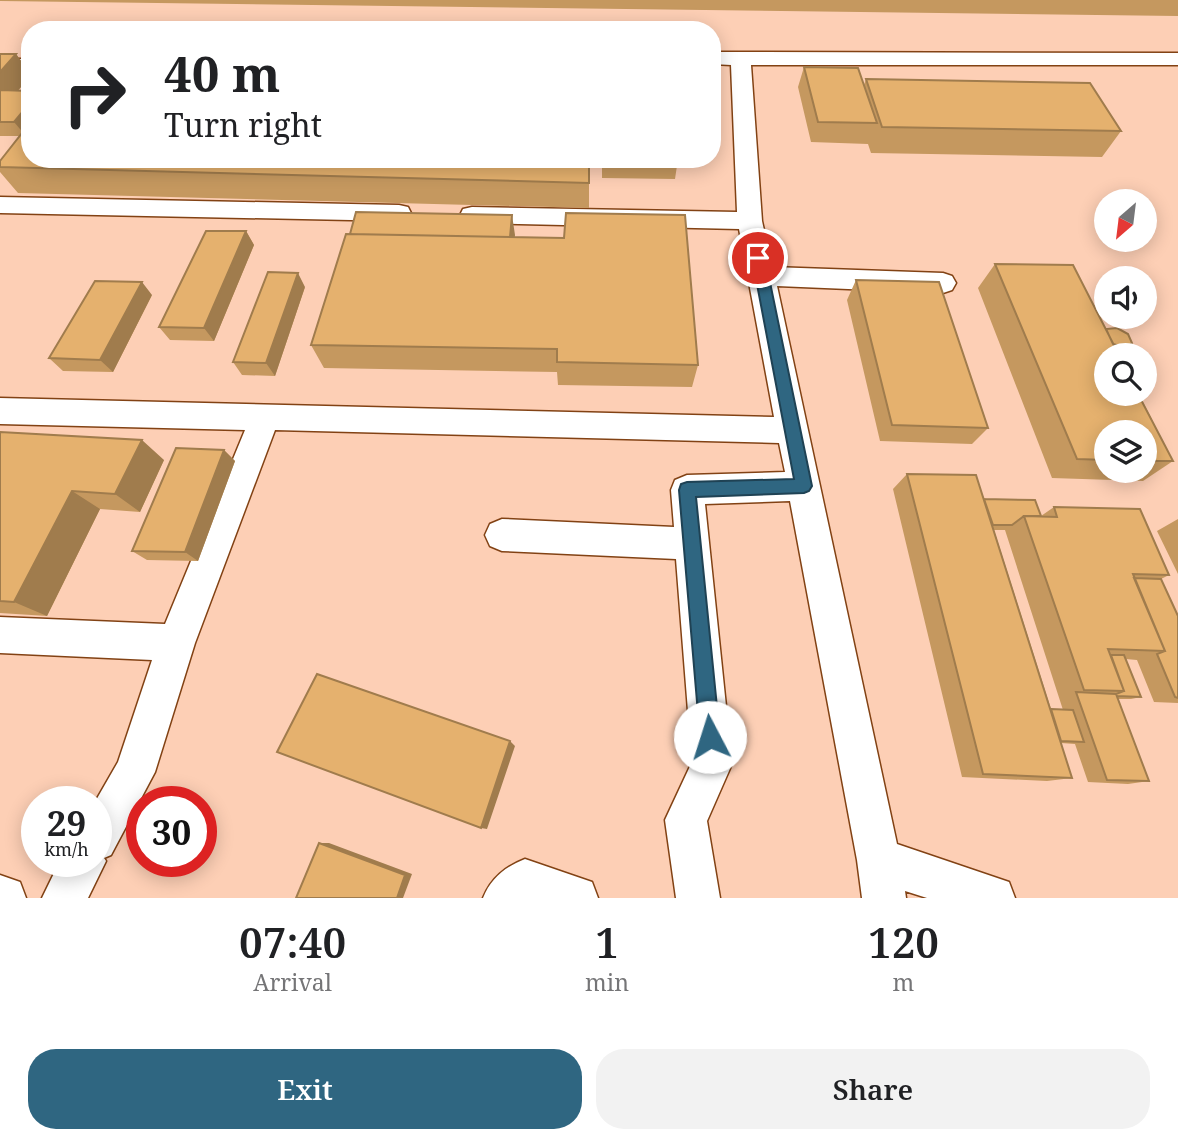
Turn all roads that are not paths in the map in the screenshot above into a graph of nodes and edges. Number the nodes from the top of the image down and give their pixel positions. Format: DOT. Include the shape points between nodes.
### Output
graph roads {
  1 [pos="0,46"];
  2 [pos="21,47"];
  3 [pos="721,59"];
  4 [pos="721,59"];
  5 [pos="1178,59"];
  6 [pos="0,65"];
  7 [pos="21,65"];
  8 [pos="0,205"];
  9 [pos="417,214"];
  10 [pos="445,214"];
  11 [pos="750,220"];
  12 [pos="762,276"];
  13 [pos="943,283"];
  14 [pos="0,411"];
  15 [pos="265,417"];
  16 [pos="792,430"];
  17 [pos="804,486"];
  18 [pos="502,535"];
  19 [pos="692,544"];
  20 [pos="0,635"];
  21 [pos="176,643"];
  22 [pos="112,812"];
  23 [pos="76,877"];
  24 [pos="882,879"];
  25 [pos="64,898"];
  26 [pos="505,898"];
  27 [pos="576,898"];
  28 [pos="698,898"];
  29 [pos="993,898"];
  1 -- 2 [label="street"];
  3 -- 5 [label="street"];
  4 -- 11 [label="street" via="741,59"];
  6 -- 7 [label="street"];
  8 -- 9 [label="street"];
  10 -- 11 [label="street"];
  11 -- 12 [label="street"];
  12 -- 13 [label="street"];
  12 -- 16 [label="street"];
  14 -- 15 [label="street"];
  15 -- 16 [label="street"];
  15 -- 21 [label="street"];
  16 -- 17 [label="street"];
  17 -- 19 [label="street" via="687,490"];
  17 -- 24 [label="street"];
  18 -- 19 [label="street"];
  19 -- 28 [label="street" via="712,764 686,820"];
  20 -- 21 [label="street"];
  21 -- 22 [label="street" via="135,772"];
  23 -- 25 [label="street"];
  24 -- 29 [label="street"];
  26 -- 27 [label="street" via="525,881"];
}
